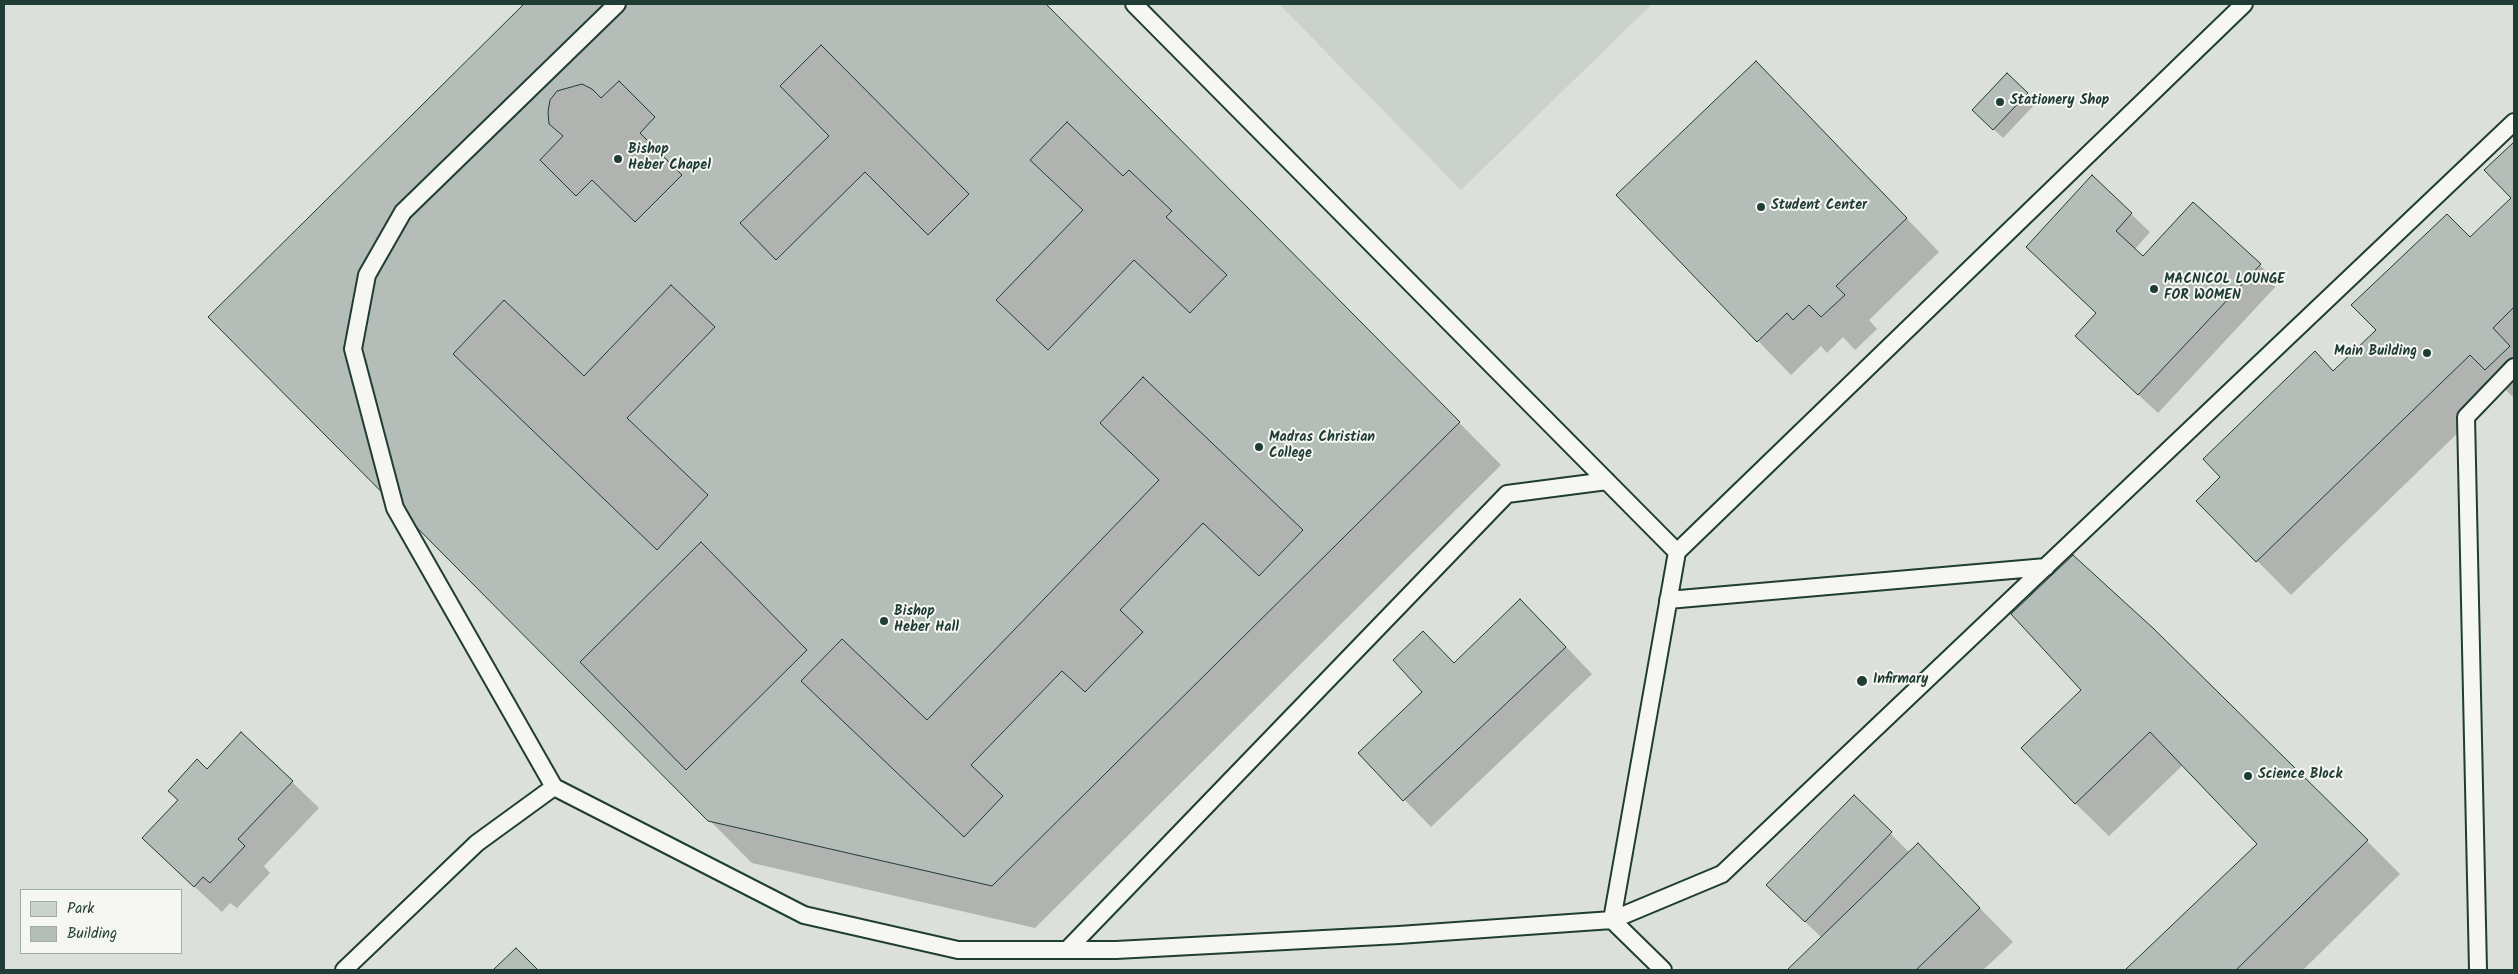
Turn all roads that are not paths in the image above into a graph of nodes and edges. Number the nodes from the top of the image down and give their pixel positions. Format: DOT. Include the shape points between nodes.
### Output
graph roads {
  1 [pos="617,4"];
  2 [pos="1134,4"];
  3 [pos="2244,4"];
  4 [pos="2514,122"];
  5 [pos="2514,367"];
  6 [pos="1607,481"];
  7 [pos="1677,552"];
  8 [pos="2046,567"];
  9 [pos="1668,600"];
  10 [pos="554,787"];
  11 [pos="1612,920"];
  12 [pos="1067,950"];
  13 [pos="344,970"];
  14 [pos="1663,970"];
  15 [pos="2478,970"];
  1 -- 10 [label="lane" via="403,212 367,275 353,349 395,508"];
  2 -- 6 [label="lane"];
  3 -- 7 [label="lane"];
  4 -- 8 [label="lane"];
  5 -- 15 [label="lane" via="2466,417"];
  6 -- 7 [label="lane"];
  6 -- 12 [label="lane" via="1507,494"];
  7 -- 9 [label="lane"];
  8 -- 9 [label="lane"];
  8 -- 11 [label="lane" via="1722,874"];
  9 -- 11 [label="lane"];
  10 -- 12 [label="lane" via="804,915 958,950"];
  10 -- 13 [label="lane" via="477,842"];
  11 -- 12 [label="lane" via="1399,935"];
  11 -- 14 [label="lane"];
}
